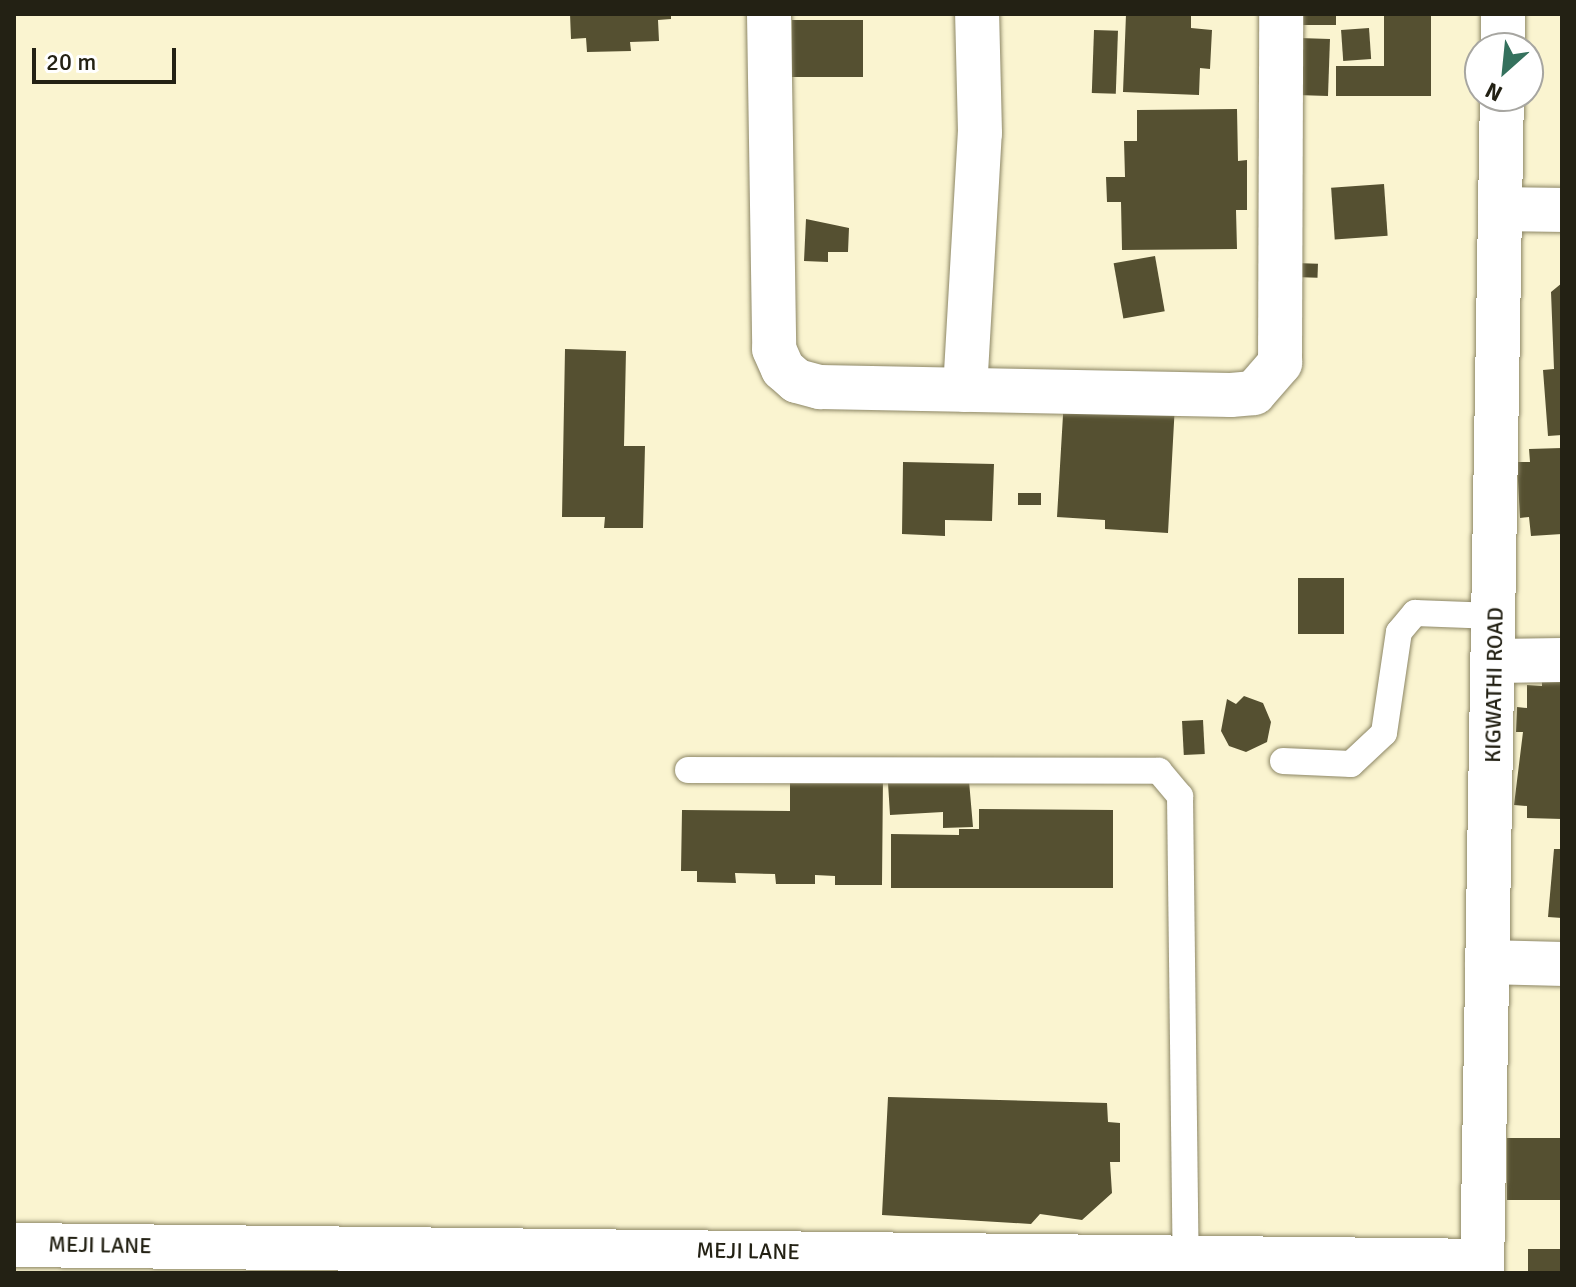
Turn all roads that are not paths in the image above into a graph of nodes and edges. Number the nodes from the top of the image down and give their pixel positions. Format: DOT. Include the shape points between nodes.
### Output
graph roads {
  1 [pos="769,14"];
  2 [pos="977,14"];
  3 [pos="1281,14"];
  4 [pos="1502,112"];
  5 [pos="1500,209"];
  6 [pos="1562,210"];
  7 [pos="965,390"];
  8 [pos="1495,616"];
  9 [pos="1562,660"];
  10 [pos="1495,661"];
  11 [pos="1283,761"];
  12 [pos="688,770"];
  13 [pos="1487,962"];
  14 [pos="1562,964"];
  15 [pos="14,1245"];
  16 [pos="1186,1256"];
  17 [pos="136,1259"];
  18 [pos="1482,1267"];
  1 -- 7 [label="street" via="774,349 783,369 797,381 820,387"];
  2 -- 7 [label="street" via="980,133"];
  3 -- 7 [label="street" via="1280,363 1269,379 1254,393 1231,395"];
  4 -- 5 [label="street, KIGWATHI ROAD"];
  5 -- 6 [label="street"];
  5 -- 8 [label="street, KIGWATHI ROAD"];
  8 -- 10 [label="street, KIGWATHI ROAD"];
  8 -- 11 [label="lane" via="1415,613 1399,632 1384,733 1351,764"];
  9 -- 10 [label="street"];
  10 -- 13 [label="street, KIGWATHI ROAD"];
  12 -- 16 [label="lane" via="1159,771 1180,796"];
  13 -- 14 [label="street"];
  13 -- 18 [label="street, KIGWATHI ROAD"];
  15 -- 17 [label="street, MEJI LANE"];
  16 -- 17 [label="street, MEJI LANE"];
  16 -- 18 [label="street, MEJI LANE"];
}
